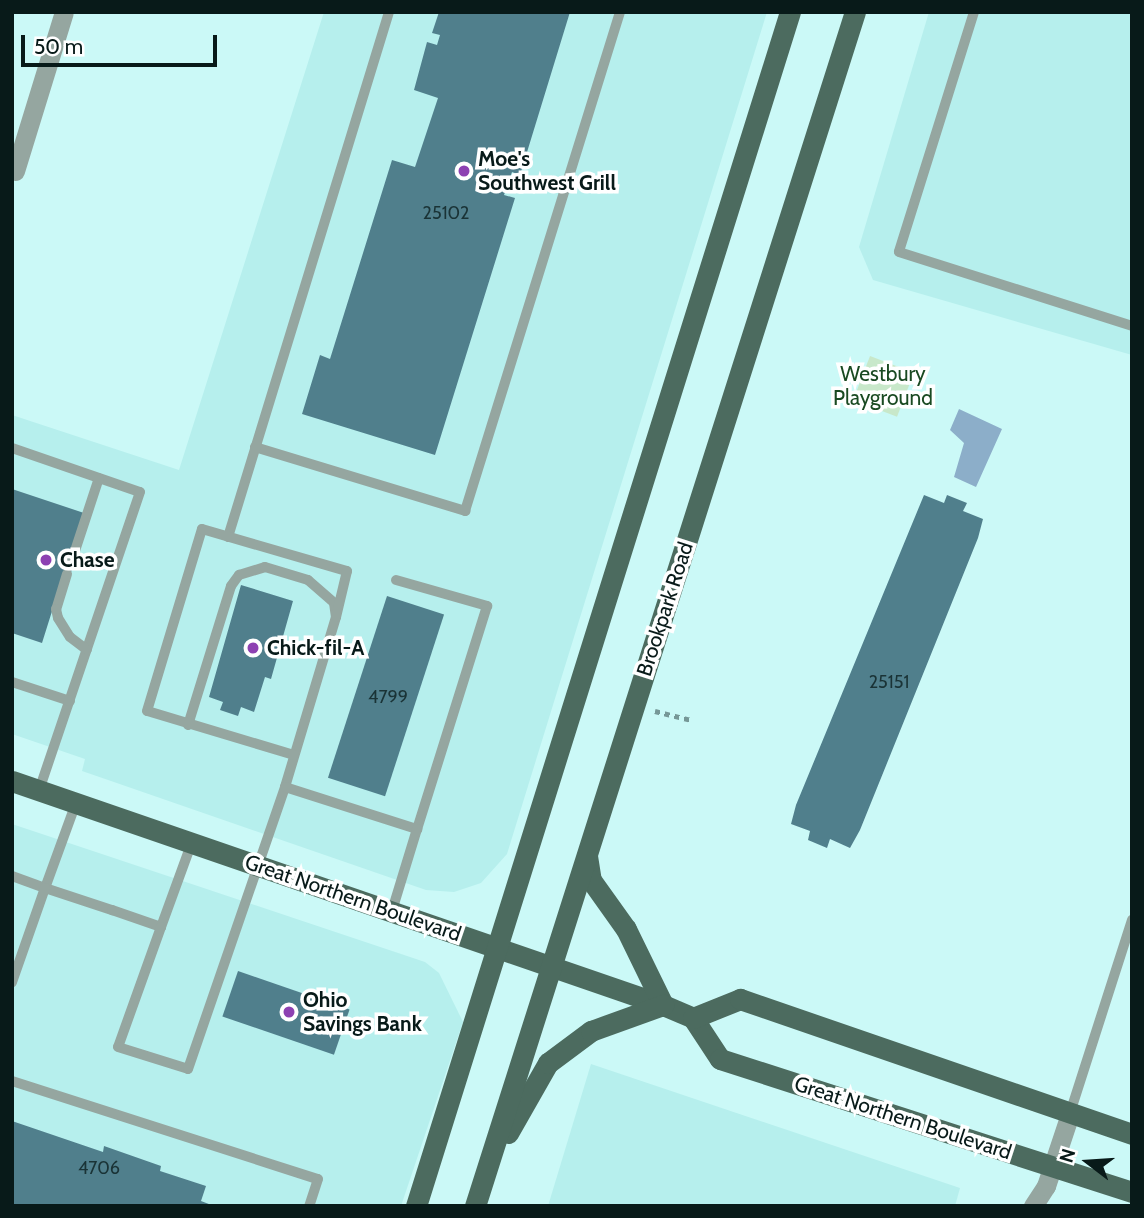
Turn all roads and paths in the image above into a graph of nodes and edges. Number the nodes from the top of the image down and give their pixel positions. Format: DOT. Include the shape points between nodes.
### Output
graph roads {
  1 [pos="64,12"];
  2 [pos="389,12"];
  3 [pos="620,12"];
  4 [pos="790,12"];
  5 [pos="855,12"];
  6 [pos="974,12"];
  7 [pos="15,171"];
  8 [pos="1132,326"];
  9 [pos="255,447"];
  10 [pos="12,448"];
  11 [pos="99,478"];
  12 [pos="228,537"];
  13 [pos="72,560"];
  14 [pos="67,574"];
  15 [pos="396,580"];
  16 [pos="336,617"];
  17 [pos="87,650"];
  18 [pos="12,682"];
  19 [pos="70,701"];
  20 [pos="634,705"];
  21 [pos="691,720"];
  22 [pos="188,725"];
  23 [pos="294,755"];
  24 [pos="12,782"];
  25 [pos="285,787"];
  26 [pos="39,791"];
  27 [pos="76,803"];
  28 [pos="417,829"];
  29 [pos="192,842"];
  30 [pos="586,855"];
  31 [pos="259,865"];
  32 [pos="12,876"];
  33 [pos="46,888"];
  34 [pos="392,911"];
  35 [pos="1132,920"];
  36 [pos="161,927"];
  37 [pos="496,947"];
  38 [pos="552,967"];
  39 [pos="12,982"];
  40 [pos="663,1005"];
  41 [pos="693,1018"];
  42 [pos="12,1081"];
  43 [pos="1070,1114"];
  44 [pos="1132,1134"];
  45 [pos="486,1172"];
  46 [pos="1049,1186"];
  47 [pos="1132,1192"];
  48 [pos="309,1206"];
  49 [pos="416,1206"];
  50 [pos="475,1206"];
  51 [pos="1033,1206"];
  1 -- 7 [label="street"];
  2 -- 9 [label="lane"];
  3 -- 9 [label="lane" via="464,511"];
  4 -- 37 [label="main road"];
  5 -- 20 [label="main road, Brookpark Road"];
  6 -- 8 [label="lane" via="899,252"];
  9 -- 12 [label="lane"];
  10 -- 11 [label="lane"];
  11 -- 13 [label="lane"];
  11 -- 17 [label="lane" via="140,492"];
  12 -- 16 [label="lane" via="348,571"];
  12 -- 22 [label="lane" via="202,529 147,711"];
  14 -- 17 [label="lane" via="56,609 58,618 70,638"];
  15 -- 28 [label="lane" via="487,606"];
  16 -- 22 [label="lane" via="334,603 308,580 265,568 239,575 231,586"];
  16 -- 23 [label="lane"];
  17 -- 19 [label="lane"];
  18 -- 19 [label="lane"];
  19 -- 26 [label="lane"];
  20 -- 21 [label="path"];
  20 -- 30 [label="main road, Brookpark Road"];
  22 -- 23 [label="lane"];
  23 -- 25 [label="lane"];
  24 -- 26 [label="main road, Great Northern Boulevard"];
  25 -- 28 [label="lane"];
  25 -- 31 [label="lane"];
  26 -- 27 [label="main road, Great Northern Boulevard"];
  27 -- 29 [label="main road, Great Northern Boulevard"];
  27 -- 33 [label="lane"];
  28 -- 34 [label="lane"];
  29 -- 31 [label="main road, Great Northern Boulevard"];
  29 -- 36 [label="lane"];
  30 -- 38 [label="main road, Brookpark Road"];
  30 -- 40 [label="main road" via="591,880 626,929"];
  31 -- 34 [label="main road, Great Northern Boulevard"];
  31 -- 36 [label="lane" via="188,1069 118,1047"];
  32 -- 33 [label="lane"];
  33 -- 36 [label="lane"];
  33 -- 39 [label="lane"];
  34 -- 37 [label="main road, Great Northern Boulevard"];
  35 -- 43 [label="lane"];
  37 -- 38 [label="main road, Great Northern Boulevard"];
  37 -- 49 [label="main road"];
  38 -- 40 [label="main road, Great Northern Boulevard"];
  38 -- 45 [label="main road, Brookpark Road"];
  40 -- 41 [label="main road, Great Northern Boulevard"];
  40 -- 45 [label="main road" via="591,1031 548,1063"];
  41 -- 43 [label="main road" via="740,999"];
  41 -- 46 [label="main road, Great Northern Boulevard" via="720,1059"];
  42 -- 48 [label="lane" via="318,1178"];
  43 -- 44 [label="main road"];
  43 -- 46 [label="street"];
  45 -- 50 [label="main road, Brookpark Road"];
  46 -- 47 [label="main road, Great Northern Boulevard"];
  46 -- 51 [label="street"];
}
